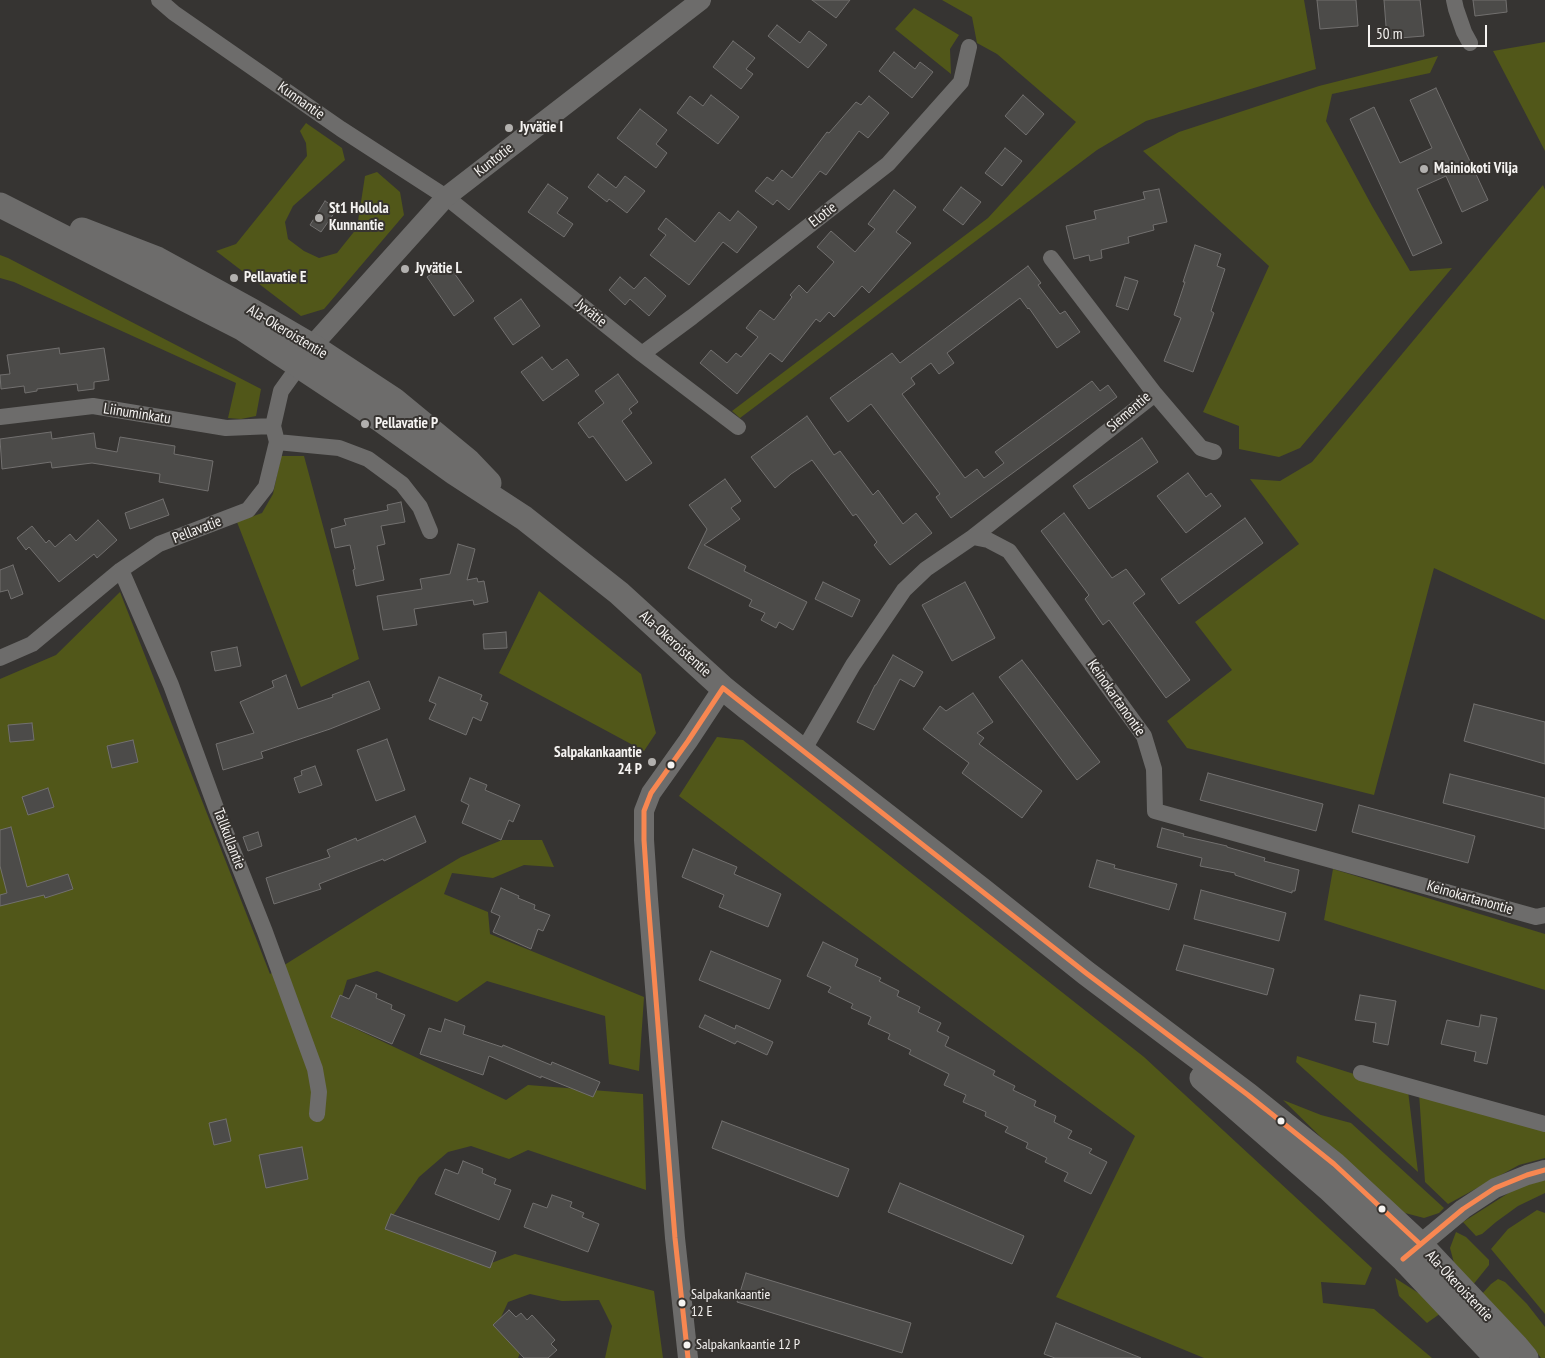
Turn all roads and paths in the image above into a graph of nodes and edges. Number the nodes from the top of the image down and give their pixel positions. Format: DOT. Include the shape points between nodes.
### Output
graph roads {
  1 [pos="159,0"];
  2 [pos="701,0"];
  3 [pos="1454,0"];
  4 [pos="1470,43"];
  5 [pos="969,47"];
  6 [pos="446,197"];
  7 [pos="6,207"];
  8 [pos="1051,258"];
  9 [pos="642,354"];
  10 [pos="305,356"];
  11 [pos="1155,394"];
  12 [pos="0,417"];
  13 [pos="738,427"];
  14 [pos="275,434"];
  15 [pos="1214,452"];
  16 [pos="430,531"];
  17 [pos="973,537"];
  18 [pos="121,570"];
  19 [pos="0,658"];
  20 [pos="723,688"];
  21 [pos="803,751"];
  22 [pos="1545,914"];
  23 [pos="1361,1073"];
  24 [pos="317,1114"];
  25 [pos="1545,1124"];
  26 [pos="1545,1170"];
  27 [pos="1412,1252"];
  28 [pos="688,1358"];
  29 [pos="1497,1358"];
  30 [pos="1526,1358"];
  1 -- 6 [label="street, Kunnantie" via="368,147"];
  2 -- 6 [label="street, Kuntotie"];
  3 -- 4 [label="street"];
  5 -- 9 [label="street, Elotie" via="961,82 888,164"];
  6 -- 9 [label="street, Jyvätie"];
  6 -- 10 [label="street, Kuntotie"];
  7 -- 10 [label="main road, Ala-Okeroistentie" via="77,228 157,259 252,311"];
  8 -- 11 [label="street, Siementie"];
  9 -- 13 [label="street, Jyvätie"];
  10 -- 14 [label="street, Pellavatie" via="281,391"];
  10 -- 20 [label="main road, Ala-Okeroistentie" via="394,400 420,420 468,461 524,518 619,593"];
  11 -- 15 [label="street" via="1201,448"];
  11 -- 17 [label="street, Siementie"];
  12 -- 14 [label="street, Liinuminkatu" via="93,406"];
  14 -- 16 [label="street, Liinuminkatu" via="339,448 368,459 402,484 420,507"];
  14 -- 18 [label="street, Pellavatie" via="266,487 248,510 159,544"];
  17 -- 21 [label="street" via="926,569 904,590 853,665"];
  17 -- 22 [label="street, Keinokartanontie" via="988,540 1009,551 1144,736 1154,769 1156,811 1536,916"];
  18 -- 19 [label="street, Pellavatie" via="32,644"];
  18 -- 24 [label="street, Tallkullantie" via="171,685 315,1069 319,1092"];
  20 -- 21 [label="main road, Ala-Okeroistentie"];
  20 -- 28 [label="street" via="651,793 644,811 675,1238"];
  21 -- 27 [label="main road, Ala-Okeroistentie" via="1086,972 1235,1109 1328,1188"];
  23 -- 25 [label="street"];
  26 -- 27 [label="street" via="1495,1188 1463,1209"];
  27 -- 29 [label="main road, Ala-Okeroistentie"];
  27 -- 30 [label="main road, Ala-Okeroistentie"];
}
